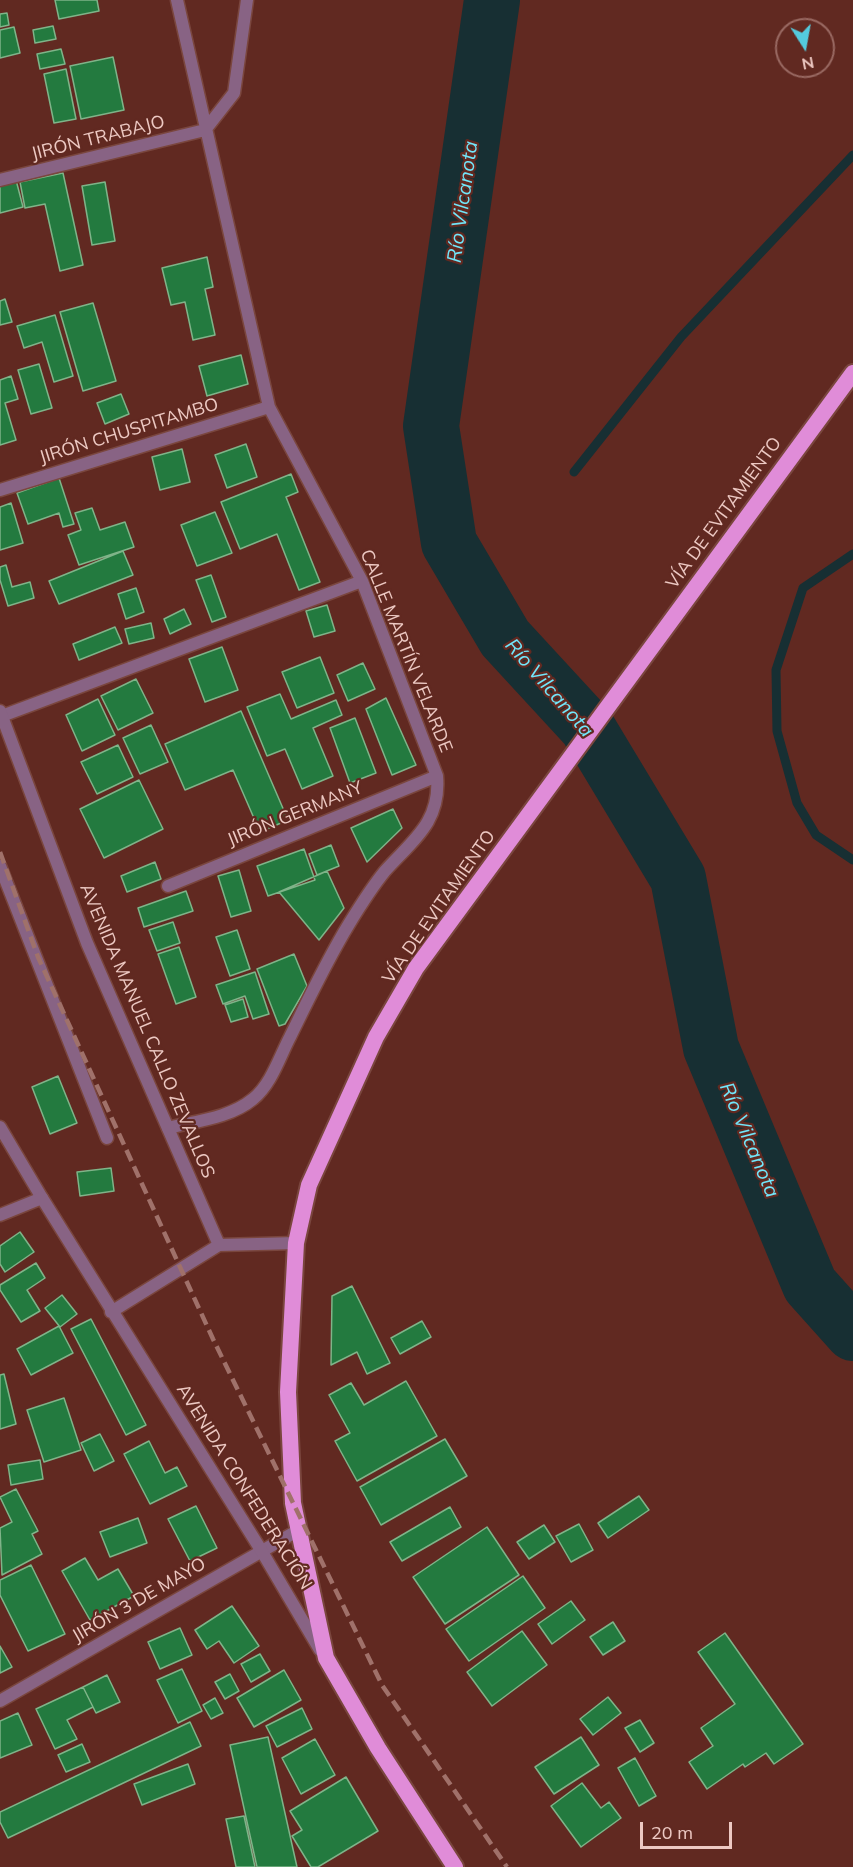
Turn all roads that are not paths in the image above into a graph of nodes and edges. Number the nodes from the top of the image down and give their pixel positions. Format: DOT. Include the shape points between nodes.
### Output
graph roads {
  1 [pos="177,0"];
  2 [pos="247,0"];
  3 [pos="205,130"];
  4 [pos="0,180"];
  5 [pos="853,373"];
  6 [pos="269,407"];
  7 [pos="0,490"];
  8 [pos="362,581"];
  9 [pos="1,714"];
  10 [pos="437,776"];
  11 [pos="0,866"];
  12 [pos="168,886"];
  13 [pos="0,1127"];
  14 [pos="168,1128"];
  15 [pos="107,1138"];
  16 [pos="42,1198"];
  17 [pos="0,1215"];
  18 [pos="296,1243"];
  19 [pos="219,1245"];
  20 [pos="111,1312"];
  21 [pos="297,1531"];
  22 [pos="261,1550"];
  23 [pos="326,1658"];
  24 [pos="0,1701"];
  25 [pos="455,1867"];
  1 -- 3 [label="street, CALLE MARTÍN VELARDE"];
  2 -- 3 [label="street" via="234,93"];
  3 -- 4 [label="street, JIRÓN TRABAJO"];
  3 -- 6 [label="street, CALLE MARTÍN VELARDE"];
  5 -- 18 [label="highway, VÍA DE EVITAMIENTO" via="416,968 376,1037 309,1185"];
  6 -- 7 [label="street, JIRÓN CHUSPITAMBO"];
  6 -- 8 [label="street, CALLE MARTÍN VELARDE"];
  8 -- 9 [label="street"];
  8 -- 10 [label="street, CALLE MARTÍN VELARDE"];
  9 -- 14 [label="street, AVENIDA MANUEL CALLO ZEVALLOS" via="87,943"];
  10 -- 12 [label="street, JIRÓN GERMANY"];
  10 -- 14 [label="street, CALLE MARTÍN VELARDE" via="432,817 384,873 348,925 271,1076 255,1098 223,1114"];
  11 -- 15 [label="street"];
  13 -- 16 [label="street, AVENIDA CONFEDERACIÓN"];
  14 -- 19 [label="street, AVENIDA MANUEL CALLO ZEVALLOS"];
  16 -- 17 [label="street"];
  16 -- 20 [label="street, AVENIDA CONFEDERACIÓN"];
  18 -- 19 [label="street"];
  18 -- 21 [label="highway, VÍA DE EVITAMIENTO" via="288,1392"];
  19 -- 20 [label="street"];
  20 -- 22 [label="street, AVENIDA CONFEDERACIÓN"];
  21 -- 22 [label="street, JIRÓN 3 DE MAYO"];
  21 -- 23 [label="highway, VÍA DE EVITAMIENTO"];
  22 -- 23 [label="street, AVENIDA CONFEDERACIÓN"];
  22 -- 24 [label="street, JIRÓN 3 DE MAYO"];
  23 -- 25 [label="highway, AVENIDA CONFEDERACIÓN" via="378,1748"];
}
